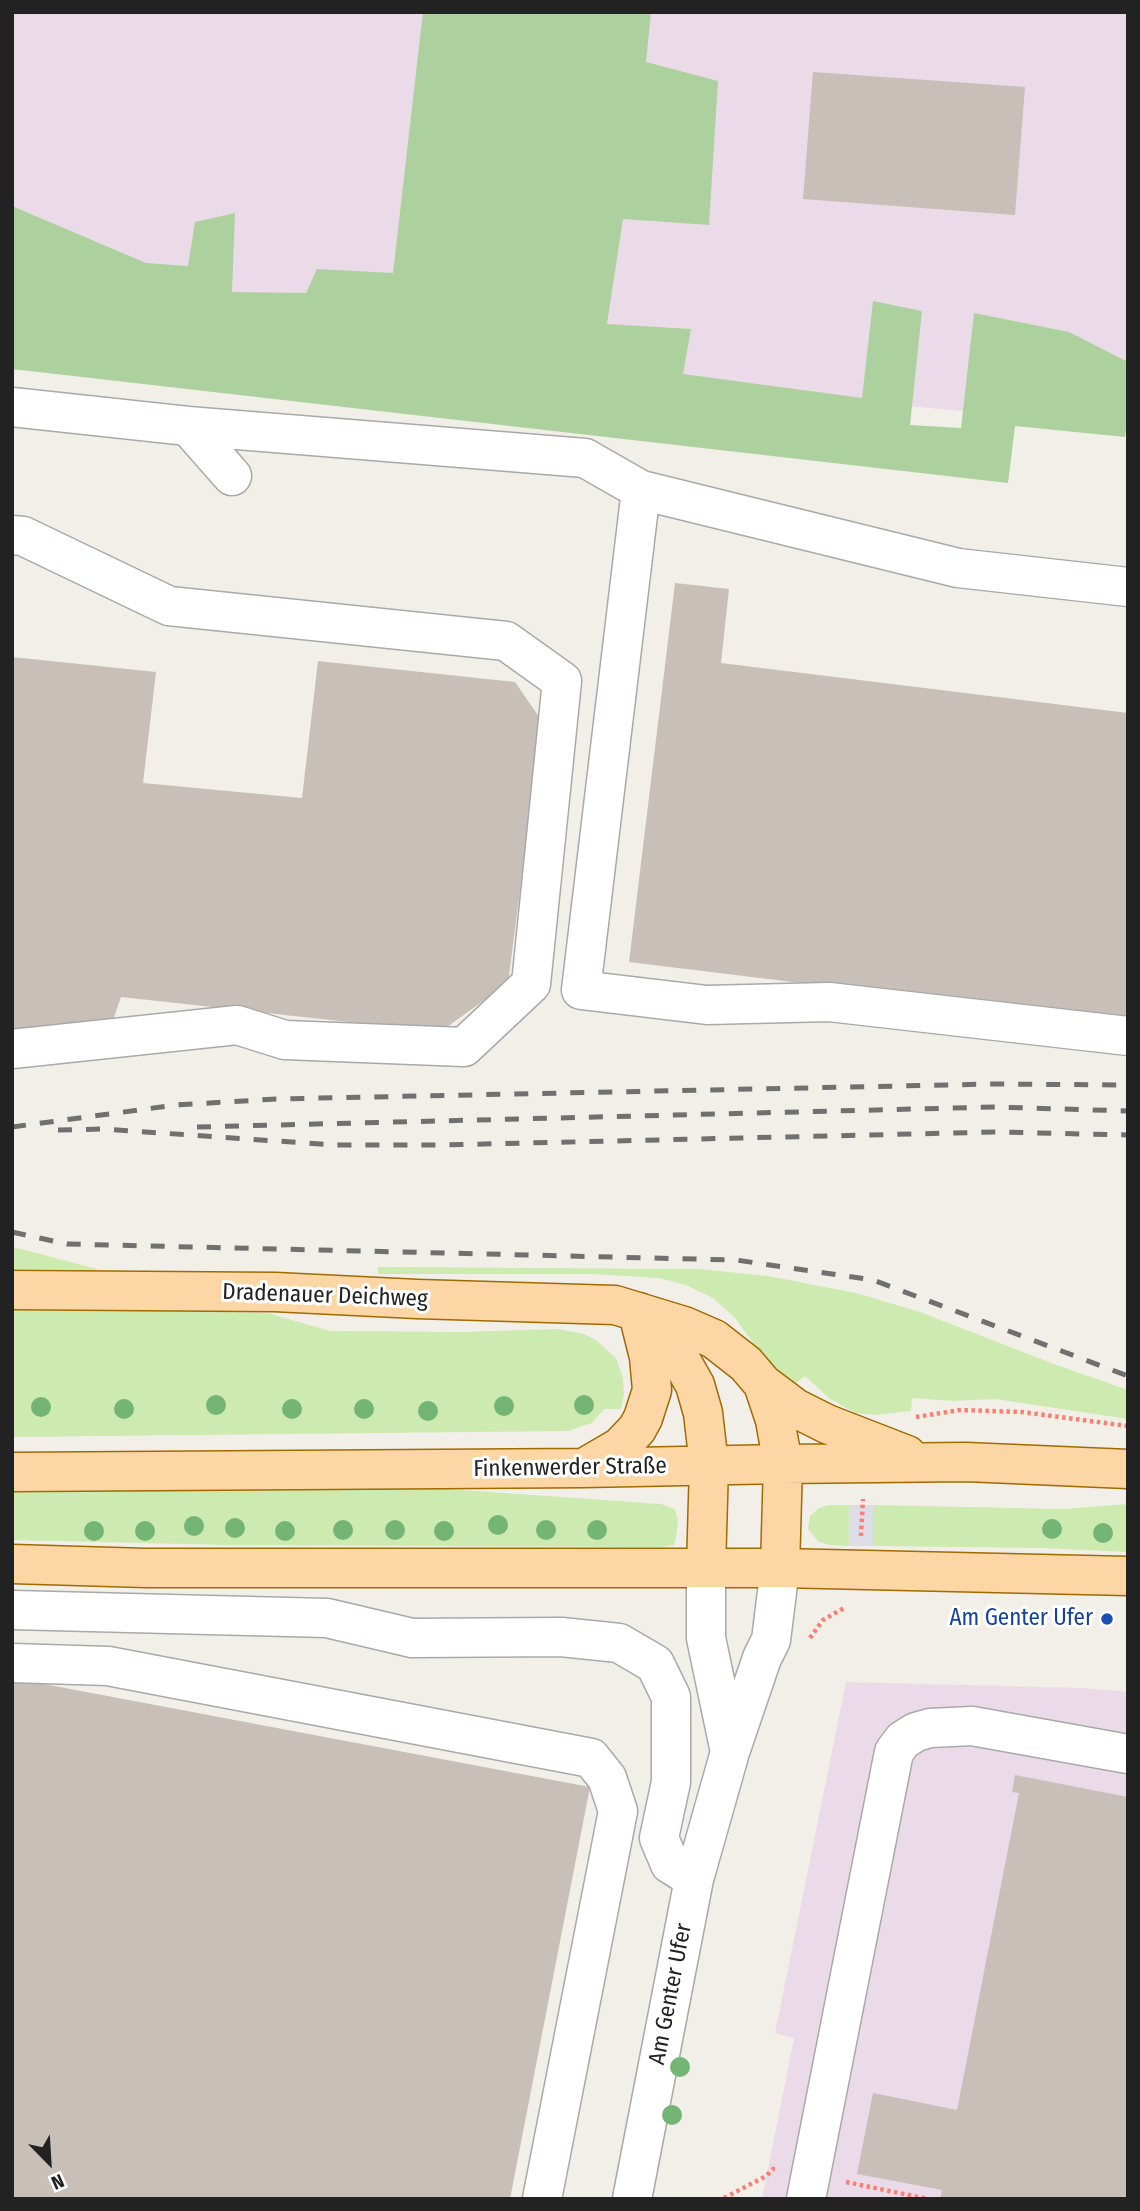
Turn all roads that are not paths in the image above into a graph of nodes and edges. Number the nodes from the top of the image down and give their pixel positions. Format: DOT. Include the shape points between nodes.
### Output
graph roads {
  1 [pos="12,407"];
  2 [pos="188,426"];
  3 [pos="232,476"];
  4 [pos="640,490"];
  5 [pos="12,535"];
  6 [pos="1128,587"];
  7 [pos="1128,1036"];
  8 [pos="12,1049"];
  9 [pos="12,1290"];
  10 [pos="638,1310"];
  11 [pos="763,1384"];
  12 [pos="927,1463"];
  13 [pos="783,1464"];
  14 [pos="709,1465"];
  15 [pos="583,1468"];
  16 [pos="1128,1469"];
  17 [pos="12,1472"];
  18 [pos="12,1564"];
  19 [pos="780,1568"];
  20 [pos="706,1569"];
  21 [pos="1128,1576"];
  22 [pos="12,1610"];
  23 [pos="12,1663"];
  24 [pos="730,1752"];
  25 [pos="1128,1755"];
  26 [pos="694,1879"];
  27 [pos="542,2199"];
  28 [pos="632,2199"];
  29 [pos="806,2199"];
  1 -- 2 [label="street"];
  2 -- 3 [label="street"];
  2 -- 4 [label="street" via="585,458"];
  4 -- 6 [label="street" via="958,568"];
  4 -- 7 [label="street" via="581,990 707,1005 829,1002"];
  5 -- 8 [label="street" via="23,536 169,606 506,641 562,681 531,984 464,1047 285,1040 237,1025"];
  9 -- 10 [label="main road, Dradenauer Deichweg" via="275,1292 589,1303"];
  10 -- 11 [label="main road, Dradenauer Deichweg" via="714,1339"];
  10 -- 14 [label="main road" via="682,1362 695,1385"];
  10 -- 15 [label="main road" via="652,1390 643,1418 620,1447"];
  11 -- 12 [label="main road, Dradenauer Deichweg" via="827,1424"];
  11 -- 13 [label="main road, Dradenauer Deichweg"];
  12 -- 13 [label="main road, Finkenwerder Straße"];
  12 -- 16 [label="main road, Finkenwerder Straße"];
  13 -- 14 [label="main road, Finkenwerder Straße"];
  13 -- 19 [label="main road, Dradenauer Deichweg"];
  14 -- 15 [label="main road, Finkenwerder Straße"];
  14 -- 20 [label="main road"];
  15 -- 17 [label="main road, Finkenwerder Straße"];
  18 -- 20 [label="main road"];
  19 -- 20 [label="main road"];
  19 -- 21 [label="main road"];
  19 -- 24 [label="street, Am Genter Ufer" via="771,1640"];
  20 -- 24 [label="street, Am Genter Ufer" via="706,1638"];
  22 -- 26 [label="street" via="327,1618 412,1638 561,1637 619,1643 655,1664 671,1697 671,1782 659,1838 670,1864"];
  23 -- 27 [label="street" via="108,1667 591,1758 607,1778 618,1811"];
  24 -- 26 [label="street, Am Genter Ufer"];
  25 -- 29 [label="street" via="972,1726 916,1732 894,1752"];
  26 -- 28 [label="street, Am Genter Ufer"];
}
